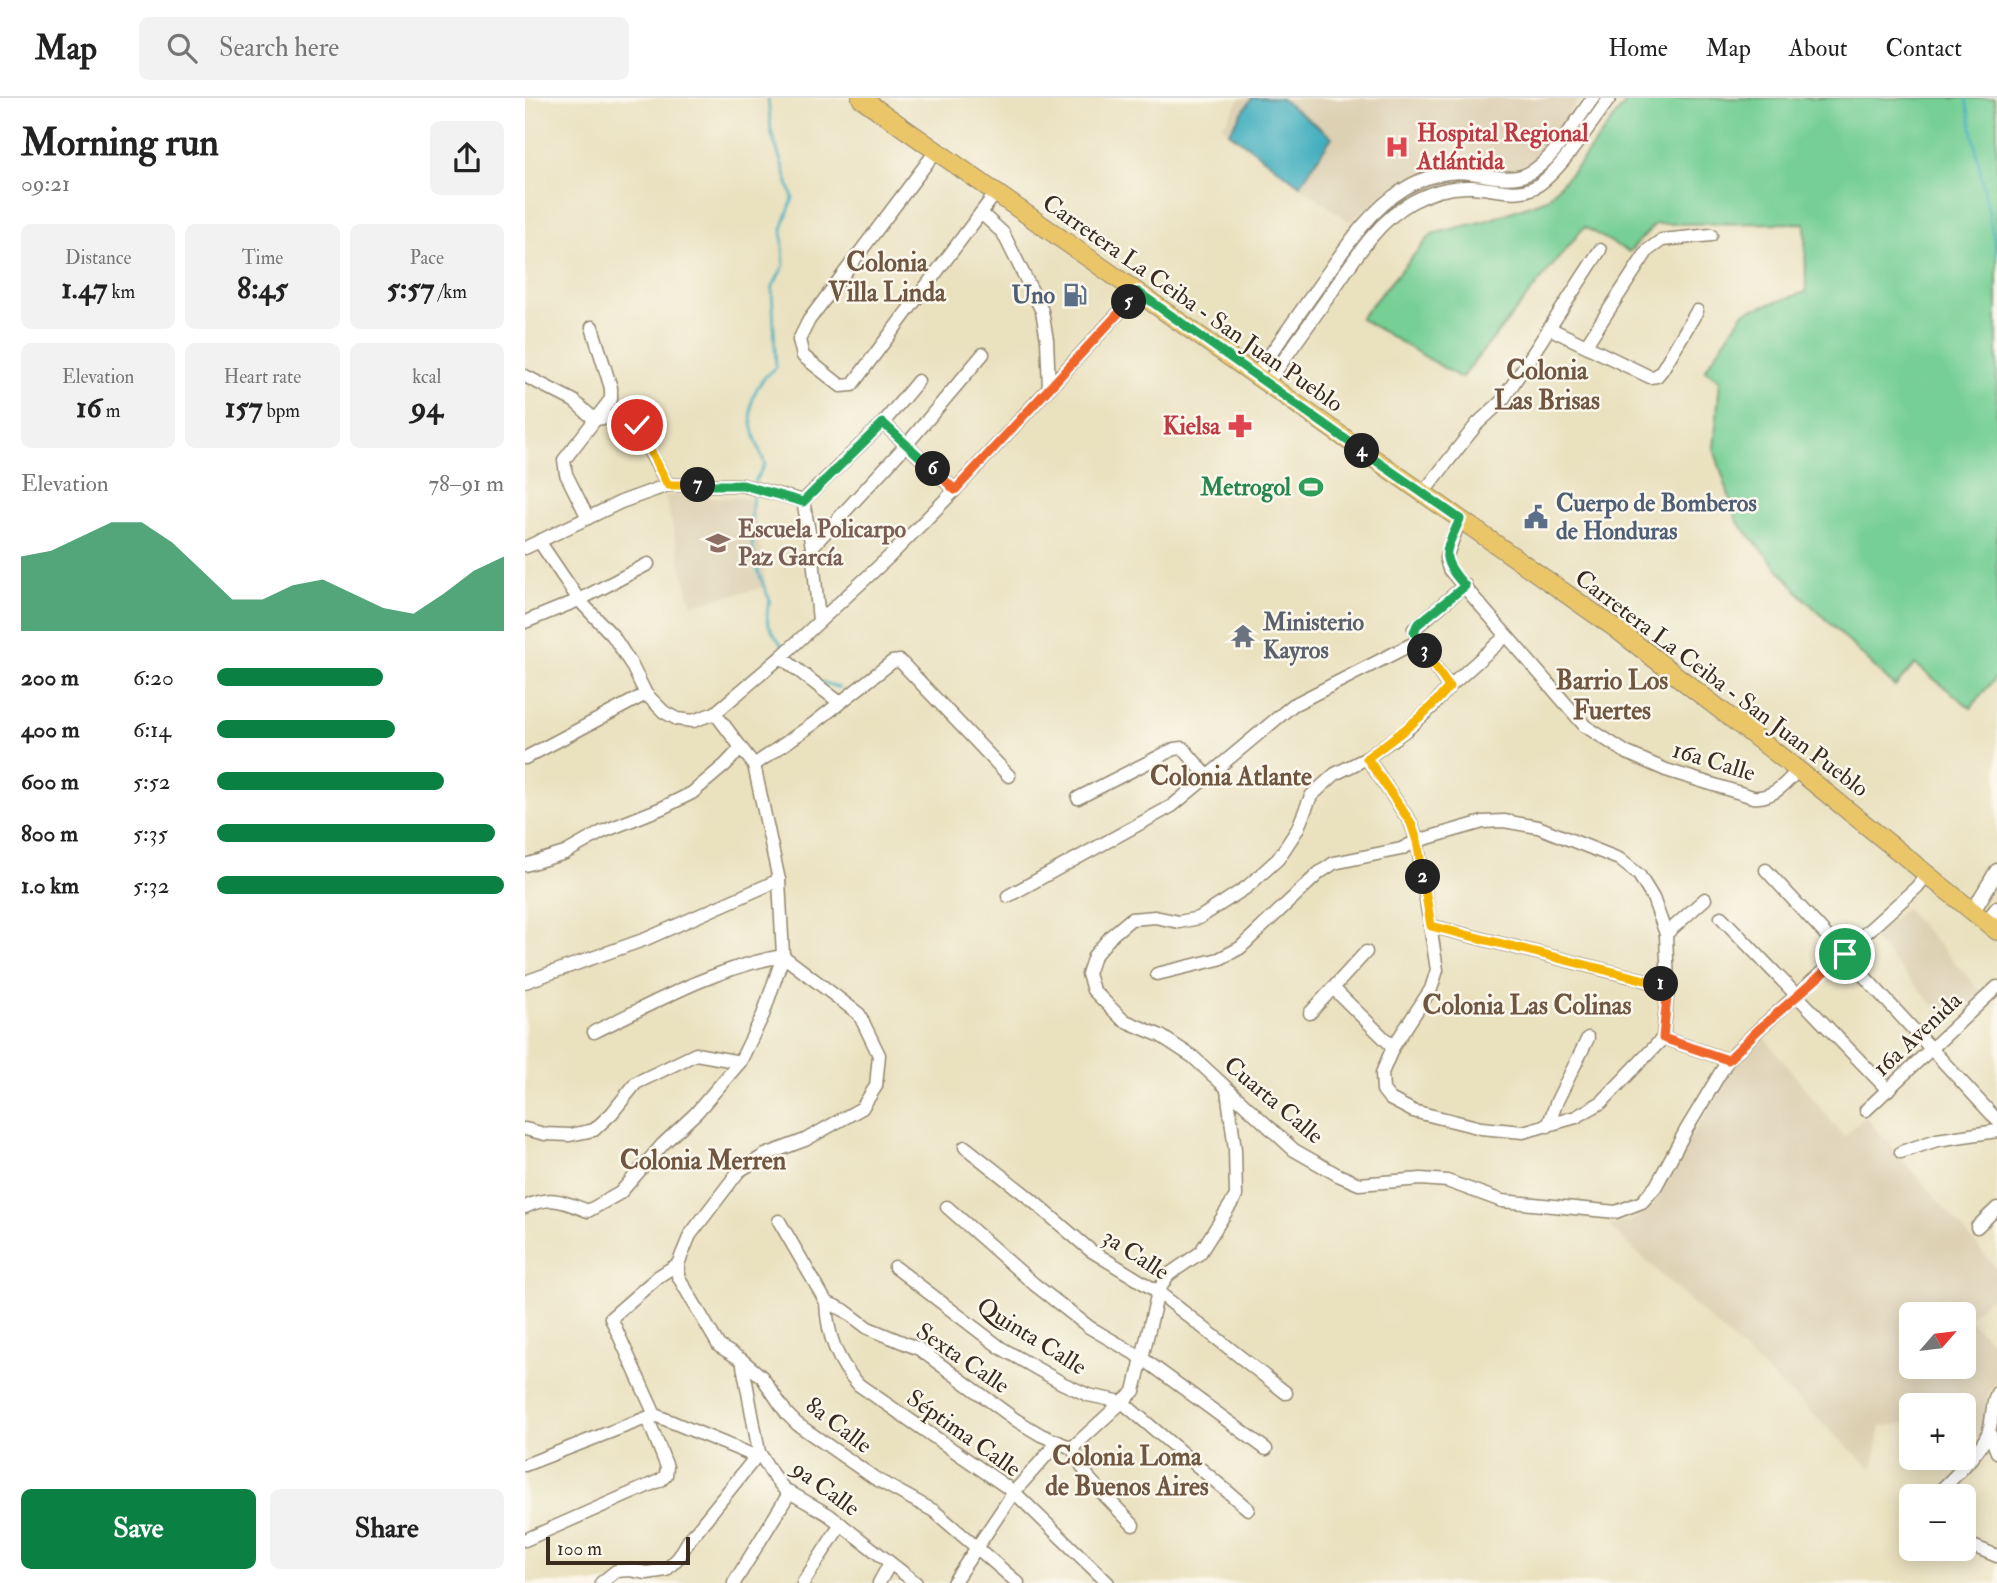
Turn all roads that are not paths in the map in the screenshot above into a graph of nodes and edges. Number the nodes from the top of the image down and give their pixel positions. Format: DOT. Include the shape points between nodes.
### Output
graph roads {
  1 [pos="861,98"];
  2 [pos="1593,98"];
  3 [pos="1610,98"];
  4 [pos="936,151"];
  5 [pos="995,194"];
  6 [pos="981,213"];
  7 [pos="1711,235"];
  8 [pos="1600,250"];
  9 [pos="1138,292"];
  10 [pos="1697,311"];
  11 [pos="592,327"];
  12 [pos="1551,329"];
  13 [pos="1586,345"];
  14 [pos="983,354"];
  15 [pos="525,376"];
  16 [pos="1261,380"];
  17 [pos="918,381"];
  18 [pos="1049,388"];
  19 [pos="593,419"];
  20 [pos="883,423"];
  21 [pos="908,444"];
  22 [pos="668,485"];
  23 [pos="955,490"];
  24 [pos="1423,493"];
  25 [pos="803,502"];
  26 [pos="587,518"];
  27 [pos="1460,519"];
  28 [pos="539,541"];
  29 [pos="812,547"];
  30 [pos="525,548"];
  31 [pos="648,564"];
  32 [pos="1465,586"];
  33 [pos="579,600"];
  34 [pos="819,621"];
  35 [pos="525,622"];
  36 [pos="1506,636"];
  37 [pos="1418,640"];
  38 [pos="785,653"];
  39 [pos="1449,687"];
  40 [pos="646,694"];
  41 [pos="839,702"];
  42 [pos="715,713"];
  43 [pos="740,749"];
  44 [pos="525,758"];
  45 [pos="1367,758"];
  46 [pos="754,765"];
  47 [pos="1798,770"];
  48 [pos="1009,776"];
  49 [pos="1207,776"];
  50 [pos="1078,798"];
  51 [pos="1417,841"];
  52 [pos="525,865"];
  53 [pos="1766,870"];
  54 [pos="1997,871"];
  55 [pos="1928,873"];
  56 [pos="779,880"];
  57 [pos="1008,895"];
  58 [pos="1705,899"];
  59 [pos="1721,917"];
  60 [pos="1988,918"];
  61 [pos="1431,926"];
  62 [pos="1666,934"];
  63 [pos="1366,952"];
  64 [pos="1845,954"];
  65 [pos="783,956"];
  66 [pos="1157,974"];
  67 [pos="525,982"];
  68 [pos="1668,986"];
  69 [pos="1997,987"];
  70 [pos="1334,989"];
  71 [pos="1796,996"];
  72 [pos="1310,1013"];
  73 [pos="593,1032"];
  74 [pos="1588,1038"];
  75 [pos="1663,1038"];
  76 [pos="1394,1047"];
  77 [pos="1932,1050"];
  78 [pos="1728,1060"];
  79 [pos="740,1062"];
  80 [pos="1227,1090"];
  81 [pos="1888,1090"];
  82 [pos="1866,1110"];
  83 [pos="1997,1120"];
  84 [pos="1548,1126"];
  85 [pos="525,1129"];
  86 [pos="1997,1131"];
  87 [pos="965,1147"];
  88 [pos="1901,1152"];
  89 [pos="525,1207"];
  90 [pos="947,1207"];
  91 [pos="1997,1208"];
  92 [pos="779,1221"];
  93 [pos="1977,1227"];
  94 [pos="678,1264"];
  95 [pos="895,1267"];
  96 [pos="1158,1292"];
  97 [pos="827,1302"];
  98 [pos="1142,1358"];
  99 [pos="742,1360"];
  100 [pos="1286,1393"];
  101 [pos="1997,1393"];
  102 [pos="1122,1402"];
  103 [pos="651,1417"];
  104 [pos="1989,1432"];
  105 [pos="1058,1442"];
  106 [pos="1072,1448"];
  107 [pos="1266,1449"];
  108 [pos="1997,1452"];
  109 [pos="757,1454"];
  110 [pos="525,1465"];
  111 [pos="1947,1484"];
  112 [pos="790,1492"];
  113 [pos="1013,1492"];
  114 [pos="1248,1508"];
  115 [pos="841,1524"];
  116 [pos="1133,1525"];
  117 [pos="525,1540"];
  118 [pos="977,1547"];
  119 [pos="1976,1547"];
  120 [pos="1997,1556"];
  121 [pos="890,1563"];
  122 [pos="601,1583"];
  123 [pos="734,1583"];
  124 [pos="803,1583"];
  125 [pos="879,1583"];
  126 [pos="916,1583"];
  127 [pos="953,1583"];
  128 [pos="1018,1583"];
  129 [pos="1107,1583"];
  1 -- 4 [label="main road, Carretera La Ceiba - San Juan Pueblo"];
  2 -- 16 [label="street" via="1550,154 1527,174 1513,178 1444,173 1424,178 1392,197 1360,227"];
  3 -- 16 [label="street" via="1556,168 1533,188 1519,192 1450,188 1430,193 1398,211 1372,235"];
  4 -- 5 [label="main road, Carretera La Ceiba - San Juan Pueblo"];
  4 -- 6 [label="street" via="809,320 799,340 803,356 841,386 852,385"];
  5 -- 6 [label="street"];
  5 -- 9 [label="main road, Carretera La Ceiba - San Juan Pueblo"];
  6 -- 18 [label="street" via="1003,233 1042,311"];
  7 -- 13 [label="street" via="1655,243"];
  8 -- 12 [label="street"];
  9 -- 16 [label="main road, Carretera La Ceiba - San Juan Pueblo"];
  9 -- 18 [label="street"];
  10 -- 13 [label="street" via="1657,376 1642,374"];
  11 -- 19 [label="street" via="612,394"];
  12 -- 13 [label="street"];
  12 -- 24 [label="street" via="1502,401 1477,424"];
  14 -- 21 [label="street"];
  15 -- 19 [label="street" via="574,401"];
  16 -- 24 [label="main road, Carretera La Ceiba - San Juan Pueblo"];
  17 -- 20 [label="street"];
  18 -- 23 [label="street"];
  19 -- 22 [label="street" via="632,419"];
  19 -- 26 [label="street" via="564,460"];
  20 -- 21 [label="street"];
  20 -- 25 [label="street"];
  21 -- 23 [label="street"];
  21 -- 29 [label="street"];
  22 -- 25 [label="street" via="743,485"];
  22 -- 26 [label="street"];
  23 -- 34 [label="street"];
  24 -- 27 [label="main road, Carretera La Ceiba - San Juan Pueblo"];
  25 -- 29 [label="street"];
  26 -- 28 [label="street"];
  27 -- 32 [label="street, 16a Calle" via="1446,558 1449,569"];
  27 -- 47 [label="main road, Carretera La Ceiba - San Juan Pueblo" via="1615,628"];
  28 -- 30 [label="street"];
  28 -- 33 [label="street"];
  29 -- 34 [label="street"];
  31 -- 33 [label="street"];
  32 -- 36 [label="street, 16a Calle"];
  32 -- 37 [label="street" via="1417,625"];
  33 -- 35 [label="street"];
  33 -- 40 [label="street" via="613,636"];
  34 -- 38 [label="street"];
  36 -- 39 [label="street"];
  36 -- 47 [label="street, 16a Calle" via="1585,726 1627,753 1764,798"];
  37 -- 39 [label="street"];
  37 -- 49 [label="street" via="1293,705"];
  38 -- 41 [label="street"];
  38 -- 42 [label="street"];
  39 -- 45 [label="street" via="1423,716"];
  40 -- 42 [label="street" via="677,719 693,721"];
  40 -- 44 [label="street"];
  41 -- 46 [label="street"];
  41 -- 48 [label="street" via="891,662 900,661"];
  42 -- 43 [label="street"];
  43 -- 46 [label="street"];
  43 -- 52 [label="street" via="692,793 565,853"];
  45 -- 51 [label="street" via="1411,823"];
  45 -- 80 [label="street, Cuarta Calle" via="1335,774 1311,796 1278,859 1247,887 1199,918 1179,922 1131,919 1094,956 1089,974 1093,990 1107,1006 1123,1020 1161,1036 1193,1057"];
  46 -- 56 [label="street"];
  47 -- 55 [label="main road, Carretera La Ceiba - San Juan Pueblo"];
  49 -- 50 [label="street" via="1183,748 1174,749"];
  49 -- 57 [label="street" via="1172,806"];
  51 -- 61 [label="street"];
  51 -- 62 [label="street" via="1483,822 1504,821 1579,841 1619,859 1639,874"];
  51 -- 66 [label="street" via="1401,849 1334,863 1240,948 1219,959"];
  53 -- 64 [label="street"];
  54 -- 60 [label="street"];
  55 -- 60 [label="main road, Carretera La Ceiba - San Juan Pueblo"];
  55 -- 64 [label="street"];
  56 -- 65 [label="street"];
  56 -- 67 [label="street" via="646,939"];
  58 -- 62 [label="street"];
  59 -- 71 [label="street"];
  61 -- 68 [label="street"];
  61 -- 76 [label="street" via="1437,970 1431,989"];
  62 -- 68 [label="street"];
  63 -- 70 [label="street"];
  64 -- 71 [label="street"];
  64 -- 77 [label="street"];
  65 -- 73 [label="street" via="722,973"];
  65 -- 79 [label="street" via="763,1015"];
  65 -- 94 [label="street" via="859,1014 879,1055 876,1086 862,1108 739,1171 690,1235"];
  68 -- 75 [label="street"];
  69 -- 77 [label="street, 16a Avenida"];
  70 -- 72 [label="street"];
  70 -- 76 [label="street"];
  71 -- 78 [label="street"];
  71 -- 81 [label="street"];
  74 -- 84 [label="street"];
  75 -- 78 [label="street"];
  75 -- 84 [label="street" via="1602,1102"];
  76 -- 84 [label="street" via="1382,1073 1383,1090 1413,1111 1481,1128 1523,1132"];
  77 -- 81 [label="street, 16a Avenida"];
  77 -- 83 [label="street"];
  78 -- 80 [label="street, Cuarta Calle" via="1656,1186 1642,1202 1616,1212 1502,1201 1447,1181 1359,1184 1294,1150"];
  79 -- 85 [label="street" via="696,1054 636,1083 594,1130 570,1135"];
  79 -- 89 [label="street" via="620,1193 588,1211 557,1199"];
  80 -- 96 [label="street" via="1235,1149 1235,1196 1200,1253 1168,1275"];
  81 -- 82 [label="street, 16a Avenida"];
  86 -- 88 [label="street" via="1937,1140"];
  87 -- 96 [label="street, 3a Calle" via="1090,1251"];
  90 -- 98 [label="street" via="1089,1327"];
  91 -- 93 [label="street"];
  92 -- 97 [label="street, Sexta Calle"];
  94 -- 99 [label="street, 8a Calle" via="678,1276 709,1332 719,1346"];
  94 -- 103 [label="street" via="611,1318"];
  95 -- 102 [label="street, Quinta Calle" via="1001,1348 1088,1395"];
  96 -- 98 [label="street"];
  96 -- 100 [label="street, 3a Calle"];
  97 -- 105 [label="street, Sexta Calle" via="868,1328 919,1349 1016,1420"];
  97 -- 113 [label="street, Séptima Calle" via="832,1342 847,1373 873,1396"];
  98 -- 102 [label="street" via="1134,1391"];
  98 -- 107 [label="street"];
  99 -- 109 [label="street, 9a Calle"];
  99 -- 118 [label="street, 8a Calle" via="762,1377 797,1424 876,1479 934,1511"];
  101 -- 104 [label="street"];
  102 -- 106 [label="street"];
  102 -- 114 [label="street, Quinta Calle"];
  103 -- 109 [label="street"];
  103 -- 110 [label="street"];
  103 -- 117 [label="street" via="667,1467 661,1480"];
  104 -- 108 [label="street"];
  104 -- 111 [label="street"];
  105 -- 106 [label="street, Sexta Calle"];
  105 -- 113 [label="street"];
  106 -- 116 [label="street" via="1090,1480"];
  109 -- 112 [label="street, 9a Calle"];
  109 -- 122 [label="street" via="666,1570 616,1571"];
  112 -- 115 [label="street, 9a Calle"];
  112 -- 123 [label="street"];
  113 -- 118 [label="street"];
  113 -- 129 [label="street, Séptima Calle"];
  115 -- 121 [label="street, 9a Calle"];
  115 -- 124 [label="street"];
  118 -- 127 [label="street"];
  118 -- 128 [label="street, 8a Calle"];
  119 -- 120 [label="street"];
  121 -- 125 [label="street"];
  121 -- 126 [label="street, 9a Calle"];
}
